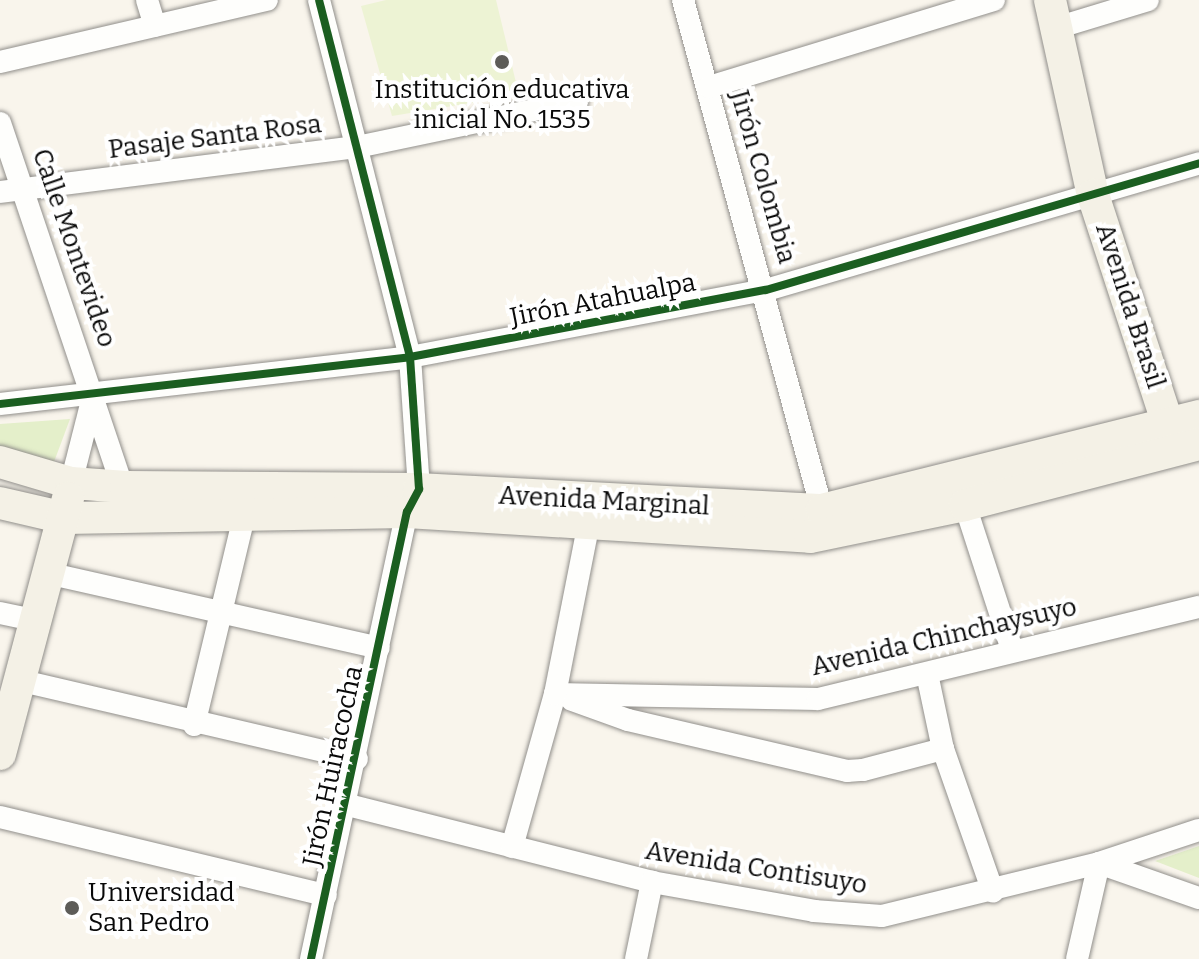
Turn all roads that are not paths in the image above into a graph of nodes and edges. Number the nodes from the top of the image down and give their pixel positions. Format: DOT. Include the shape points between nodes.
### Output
graph roads {
  1 [pos="147,0"];
  2 [pos="267,0"];
  3 [pos="319,0"];
  4 [pos="683,0"];
  5 [pos="994,0"];
  6 [pos="1148,0"];
  7 [pos="1053,14"];
  8 [pos="155,26"];
  9 [pos="0,62"];
  10 [pos="709,87"];
  11 [pos="577,101"];
  12 [pos="0,123"];
  13 [pos="357,147"];
  14 [pos="1199,163"];
  15 [pos="26,188"];
  16 [pos="0,192"];
  17 [pos="1093,195"];
  18 [pos="766,290"];
  19 [pos="410,357"];
  20 [pos="94,392"];
  21 [pos="0,404"];
  22 [pos="1184,420"];
  23 [pos="1199,444"];
  24 [pos="0,462"];
  25 [pos="71,483"];
  26 [pos="413,500"];
  27 [pos="126,501"];
  28 [pos="0,503"];
  29 [pos="965,505"];
  30 [pos="822,510"];
  31 [pos="245,512"];
  32 [pos="65,518"];
  33 [pos="588,527"];
  34 [pos="47,573"];
  35 [pos="1199,607"];
  36 [pos="222,610"];
  37 [pos="0,613"];
  38 [pos="32,620"];
  39 [pos="379,648"];
  40 [pos="1012,650"];
  41 [pos="927,674"];
  42 [pos="18,680"];
  43 [pos="555,694"];
  44 [pos="194,725"];
  45 [pos="943,749"];
  46 [pos="0,754"];
  47 [pos="357,759"];
  48 [pos="348,805"];
  49 [pos="0,817"];
  50 [pos="1199,830"];
  51 [pos="512,847"];
  52 [pos="1099,863"];
  53 [pos="652,882"];
  54 [pos="993,892"];
  55 [pos="326,895"];
  56 [pos="1199,898"];
  57 [pos="311,959"];
  58 [pos="636,959"];
  59 [pos="1077,959"];
  1 -- 8 [label="street"];
  2 -- 8 [label="street"];
  3 -- 13 [label="street, Jirón Huiracocha"];
  4 -- 10 [label="street, Jirón Colombia"];
  5 -- 10 [label="street"];
  6 -- 7 [label="street"];
  7 -- 17 [label="main road, Avenida Brasil"];
  8 -- 9 [label="street"];
  10 -- 18 [label="street, Jirón Colombia"];
  11 -- 13 [label="street, Pasaje Santa Rosa"];
  12 -- 15 [label="street, Calle Montevideo"];
  13 -- 15 [label="street, Pasaje Santa Rosa"];
  13 -- 19 [label="street, Jirón Huiracocha"];
  14 -- 17 [label="street, Jirón Atahualpa"];
  15 -- 16 [label="street, Pasaje Santa Rosa"];
  15 -- 20 [label="street, Calle Montevideo"];
  17 -- 18 [label="street, Jirón Atahualpa"];
  17 -- 22 [label="main road, Avenida Brasil"];
  18 -- 19 [label="street, Jirón Atahualpa"];
  18 -- 30 [label="street, Jirón Colombia"];
  19 -- 20 [label="street, Jirón Atahualpa"];
  19 -- 26 [label="street, Jirón Huiracocha"];
  20 -- 21 [label="street, Jirón Atahualpa"];
  20 -- 25 [label="street"];
  20 -- 27 [label="street, Calle Montevideo"];
  22 -- 30 [label="main road, Avenida Marginal"];
  23 -- 29 [label="main road, Avenida Marginal"];
  24 -- 25 [label="main road, Avenida Marginal"];
  25 -- 27 [label="main road, Avenida Marginal"];
  25 -- 32 [label="main road"];
  26 -- 27 [label="main road, Avenida Marginal"];
  26 -- 30 [label="main road, Avenida Marginal"];
  26 -- 31 [label="main road, Avenida Marginal"];
  26 -- 33 [label="main road, Avenida Marginal"];
  26 -- 39 [label="street, Jirón Huiracocha"];
  27 -- 31 [label="main road, Avenida Marginal" via="174,518"];
  27 -- 32 [label="main road, Avenida Marginal"];
  28 -- 32 [label="main road, Avenida Marginal"];
  29 -- 33 [label="main road, Avenida Marginal" via="810,537"];
  29 -- 40 [label="street"];
  31 -- 36 [label="street"];
  32 -- 34 [label="main road"];
  33 -- 43 [label="street"];
  34 -- 36 [label="street"];
  34 -- 38 [label="main road"];
  35 -- 40 [label="street, Avenida Chinchaysuyo"];
  36 -- 39 [label="street"];
  36 -- 44 [label="street"];
  37 -- 38 [label="street"];
  38 -- 42 [label="main road"];
  39 -- 47 [label="street, Jirón Huiracocha"];
  40 -- 41 [label="street, Avenida Chinchaysuyo"];
  41 -- 43 [label="street, Avenida Chinchaysuyo" via="818,699"];
  41 -- 45 [label="street"];
  42 -- 44 [label="street"];
  42 -- 46 [label="main road"];
  43 -- 45 [label="street" via="628,720 847,771"];
  43 -- 51 [label="street"];
  44 -- 47 [label="street"];
  45 -- 54 [label="street"];
  47 -- 48 [label="street, Jirón Huiracocha"];
  48 -- 51 [label="street, Avenida Contisuyo"];
  48 -- 55 [label="street, Jirón Huiracocha"];
  49 -- 55 [label="street"];
  50 -- 52 [label="street, Avenida Contisuyo"];
  51 -- 53 [label="street, Avenida Contisuyo"];
  52 -- 54 [label="street, Avenida Contisuyo"];
  52 -- 56 [label="street"];
  52 -- 59 [label="street"];
  53 -- 54 [label="street, Avenida Contisuyo" via="814,911 882,916"];
  53 -- 58 [label="street"];
  55 -- 57 [label="street, Jirón Huiracocha"];
}
